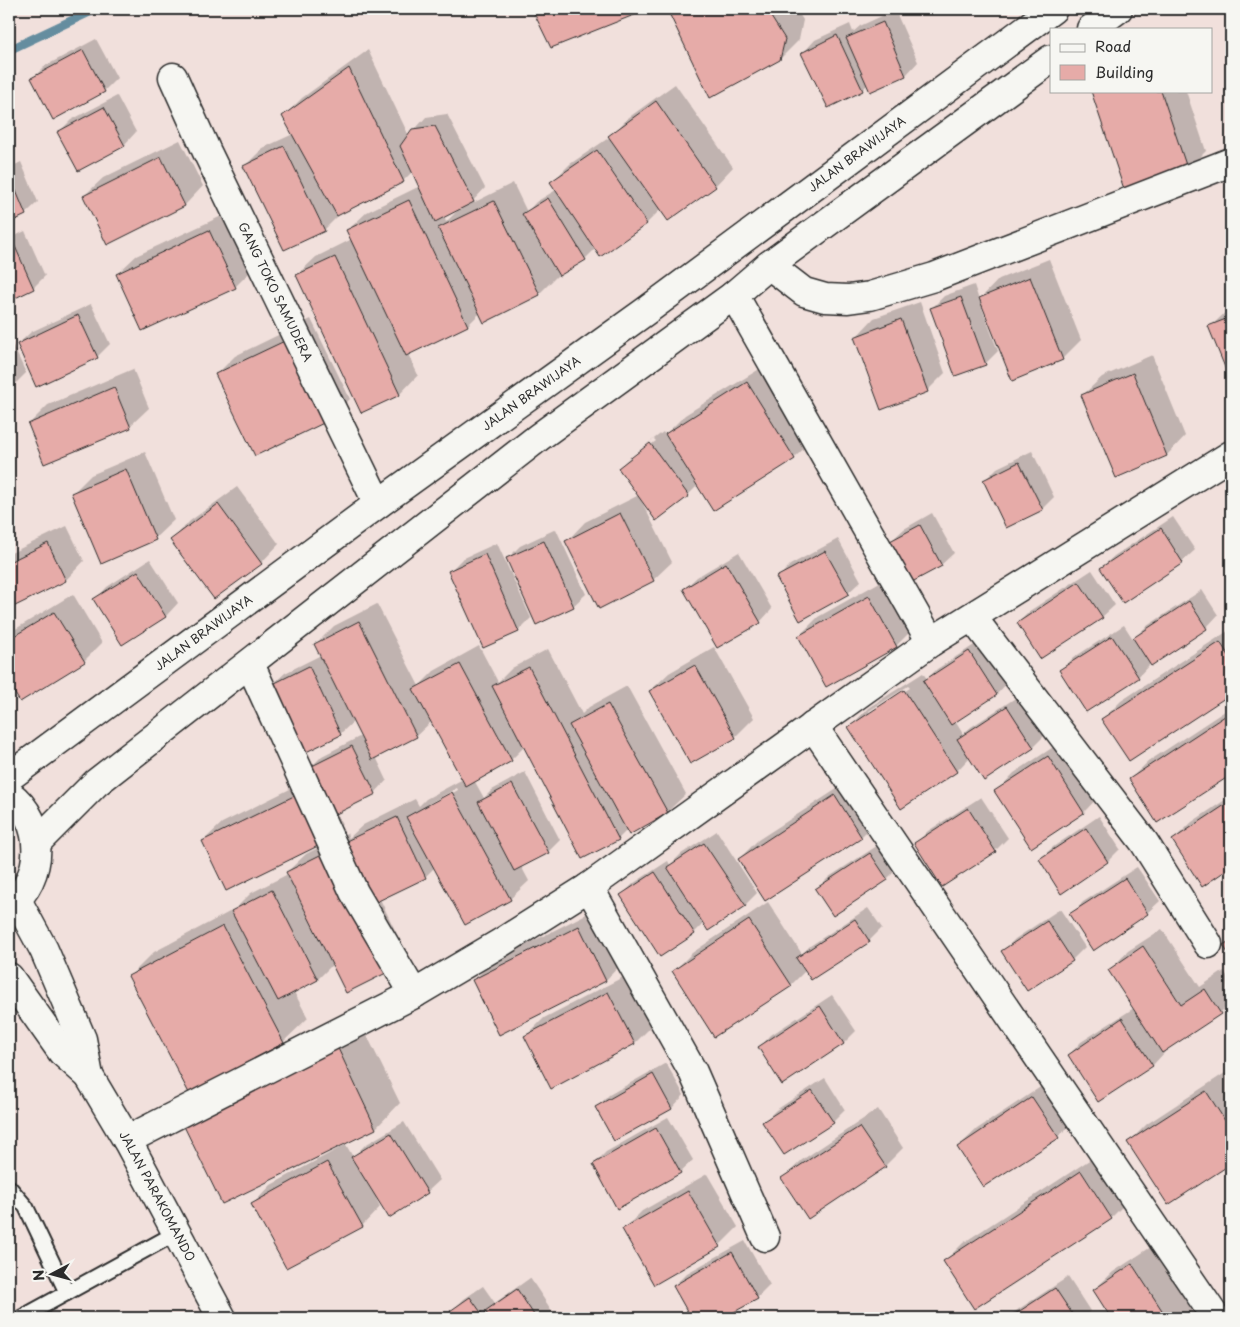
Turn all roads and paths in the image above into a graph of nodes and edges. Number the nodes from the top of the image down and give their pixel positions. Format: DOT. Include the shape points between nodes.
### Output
graph roads {
  1 [pos="1053,9"];
  2 [pos="1118,9"];
  3 [pos="1093,28"];
  4 [pos="1050,59"];
  5 [pos="173,77"];
  6 [pos="1231,162"];
  7 [pos="769,265"];
  8 [pos="734,295"];
  9 [pos="1231,455"];
  10 [pos="378,504"];
  11 [pos="972,617"];
  12 [pos="931,642"];
  13 [pos="250,664"];
  14 [pos="813,726"];
  15 [pos="9,777"];
  16 [pos="9,794"];
  17 [pos="36,842"];
  18 [pos="589,887"];
  19 [pos="13,903"];
  20 [pos="1208,944"];
  21 [pos="9,977"];
  22 [pos="414,994"];
  23 [pos="89,1076"];
  24 [pos="126,1140"];
  25 [pos="9,1187"];
  26 [pos="176,1233"];
  27 [pos="765,1237"];
  28 [pos="66,1293"];
  29 [pos="20,1318"];
  30 [pos="222,1318"];
  31 [pos="1216,1318"];
  1 -- 10 [label="main road, JALAN BRAWIJAYA" via="646,311"];
  2 -- 3 [label="main road"];
  4 -- 7 [label="main road"];
  5 -- 10 [label="main road, GANG TOKO SAMUDERA"];
  6 -- 7 [label="main road" via="934,277 870,296 848,300 804,292"];
  7 -- 8 [label="main road"];
  8 -- 12 [label="main road"];
  8 -- 13 [label="main road" via="539,437"];
  9 -- 11 [label="main road"];
  10 -- 15 [label="main road, JALAN BRAWIJAYA"];
  11 -- 12 [label="main road"];
  11 -- 20 [label="main road" via="1144,842"];
  12 -- 14 [label="main road"];
  13 -- 17 [label="main road" via="96,783"];
  13 -- 22 [label="main road" via="354,892"];
  14 -- 18 [label="main road"];
  14 -- 31 [label="main road"];
  16 -- 17 [label="main road" via="30,819"];
  17 -- 19 [label="main road" via="36,863 29,883"];
  18 -- 22 [label="main road"];
  18 -- 27 [label="main road" via="693,1072"];
  19 -- 23 [label="main road, JALAN PARAKOMANDO" via="44,950 82,1039"];
  21 -- 23 [label="main road, JALAN PARAKOMANDO" via="62,1052"];
  22 -- 24 [label="main road"];
  23 -- 24 [label="main road, JALAN PARAKOMANDO"];
  24 -- 26 [label="main road, JALAN PARAKOMANDO"];
  25 -- 28 [label="lane" via="26,1207"];
  26 -- 28 [label="lane"];
  26 -- 30 [label="main road, JALAN PARAKOMANDO"];
  28 -- 29 [label="lane"];
}
